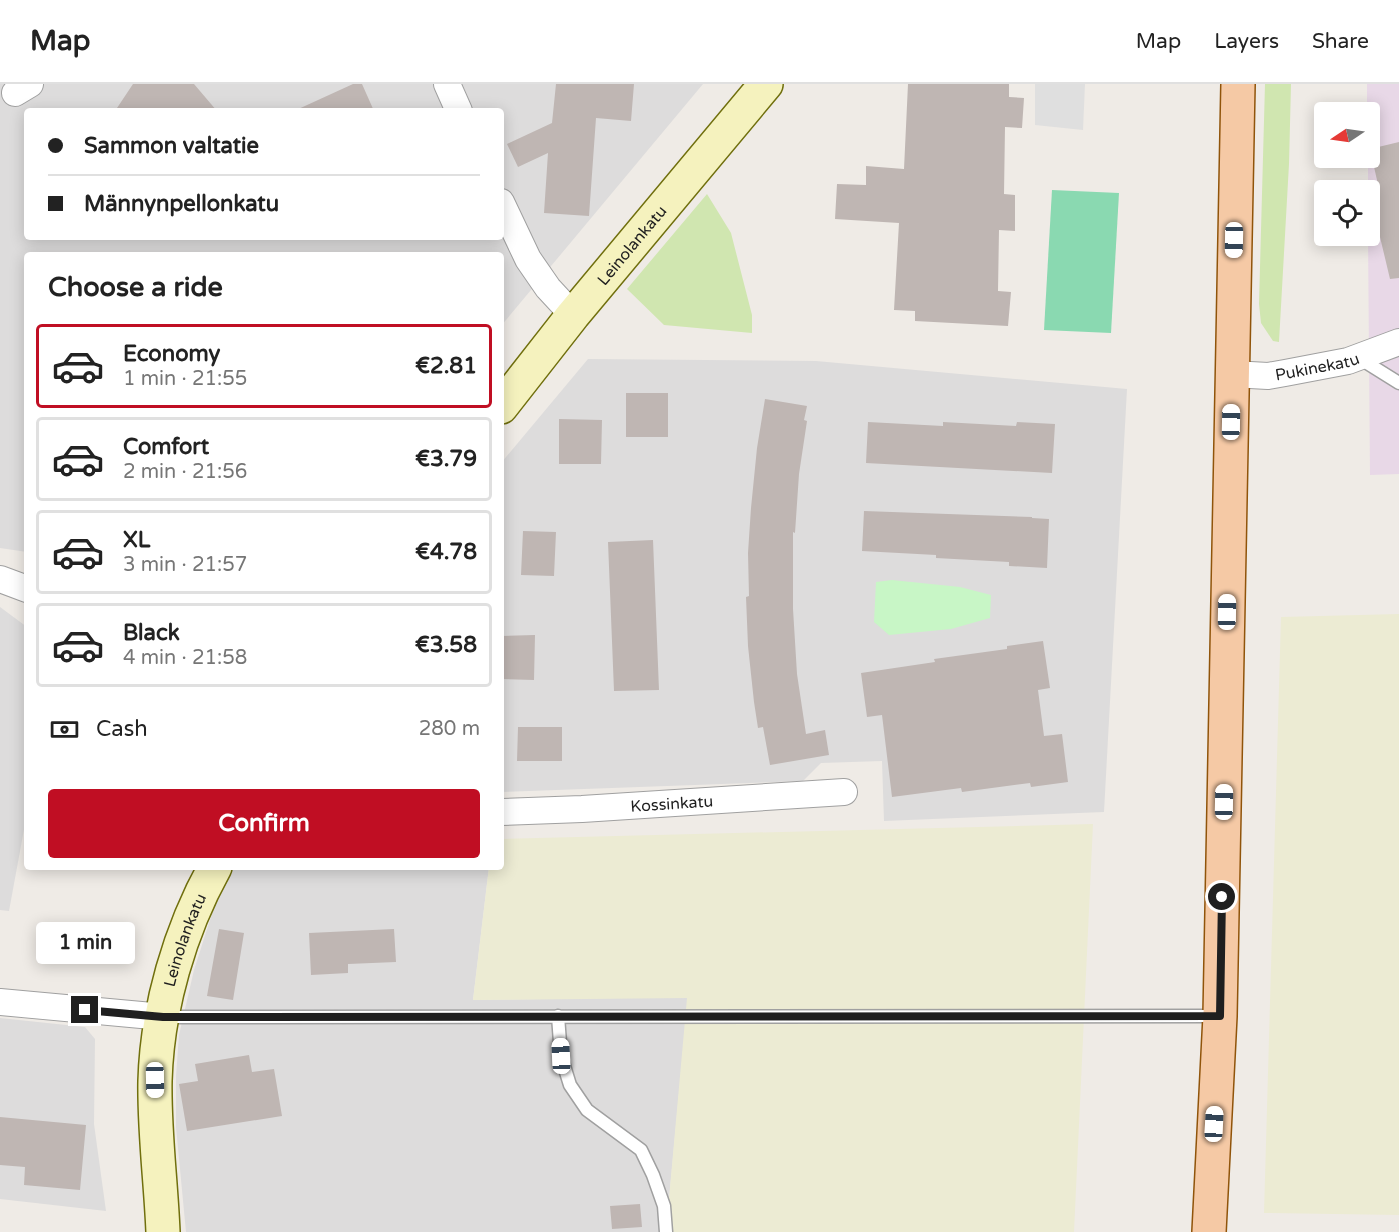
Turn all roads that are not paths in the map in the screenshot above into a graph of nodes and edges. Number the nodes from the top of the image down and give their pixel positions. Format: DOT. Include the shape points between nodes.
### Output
graph roads {
  1 [pos="447,84"];
  2 [pos="766,84"];
  3 [pos="1238,84"];
  4 [pos="458,108"];
  5 [pos="504,207"];
  6 [pos="573,315"];
  7 [pos="1399,342"];
  8 [pos="1358,357"];
  9 [pos="1232,374"];
  10 [pos="1399,383"];
  11 [pos="504,403"];
  12 [pos="0,579"];
  13 [pos="24,588"];
  14 [pos="844,792"];
  15 [pos="504,812"];
  16 [pos="214,870"];
  17 [pos="0,1002"];
  18 [pos="558,1016"];
  19 [pos="1220,1016"];
  20 [pos="163,1017"];
  21 [pos="163,1232"];
  22 [pos="666,1232"];
  23 [pos="1209,1232"];
  1 -- 4 [label="street"];
  2 -- 6 [label="street, Leinolankatu"];
  3 -- 9 [label="main road"];
  5 -- 6 [label="street" via="528,259"];
  6 -- 11 [label="street, Leinolankatu"];
  7 -- 8 [label="street, Pukinekatu"];
  8 -- 9 [label="street, Pukinekatu" via="1268,376"];
  8 -- 10 [label="lane"];
  9 -- 19 [label="main road"];
  12 -- 13 [label="street"];
  14 -- 15 [label="street, Kossinkatu"];
  16 -- 20 [label="street, Leinolankatu" via="178,953"];
  17 -- 20 [label="street"];
  18 -- 19 [label="lane"];
  18 -- 20 [label="lane"];
  18 -- 22 [label="lane" via="561,1056 570,1085 587,1110 641,1150 664,1206"];
  19 -- 23 [label="main road"];
  20 -- 21 [label="street, Leinolankatu" via="155,1080"];
}
